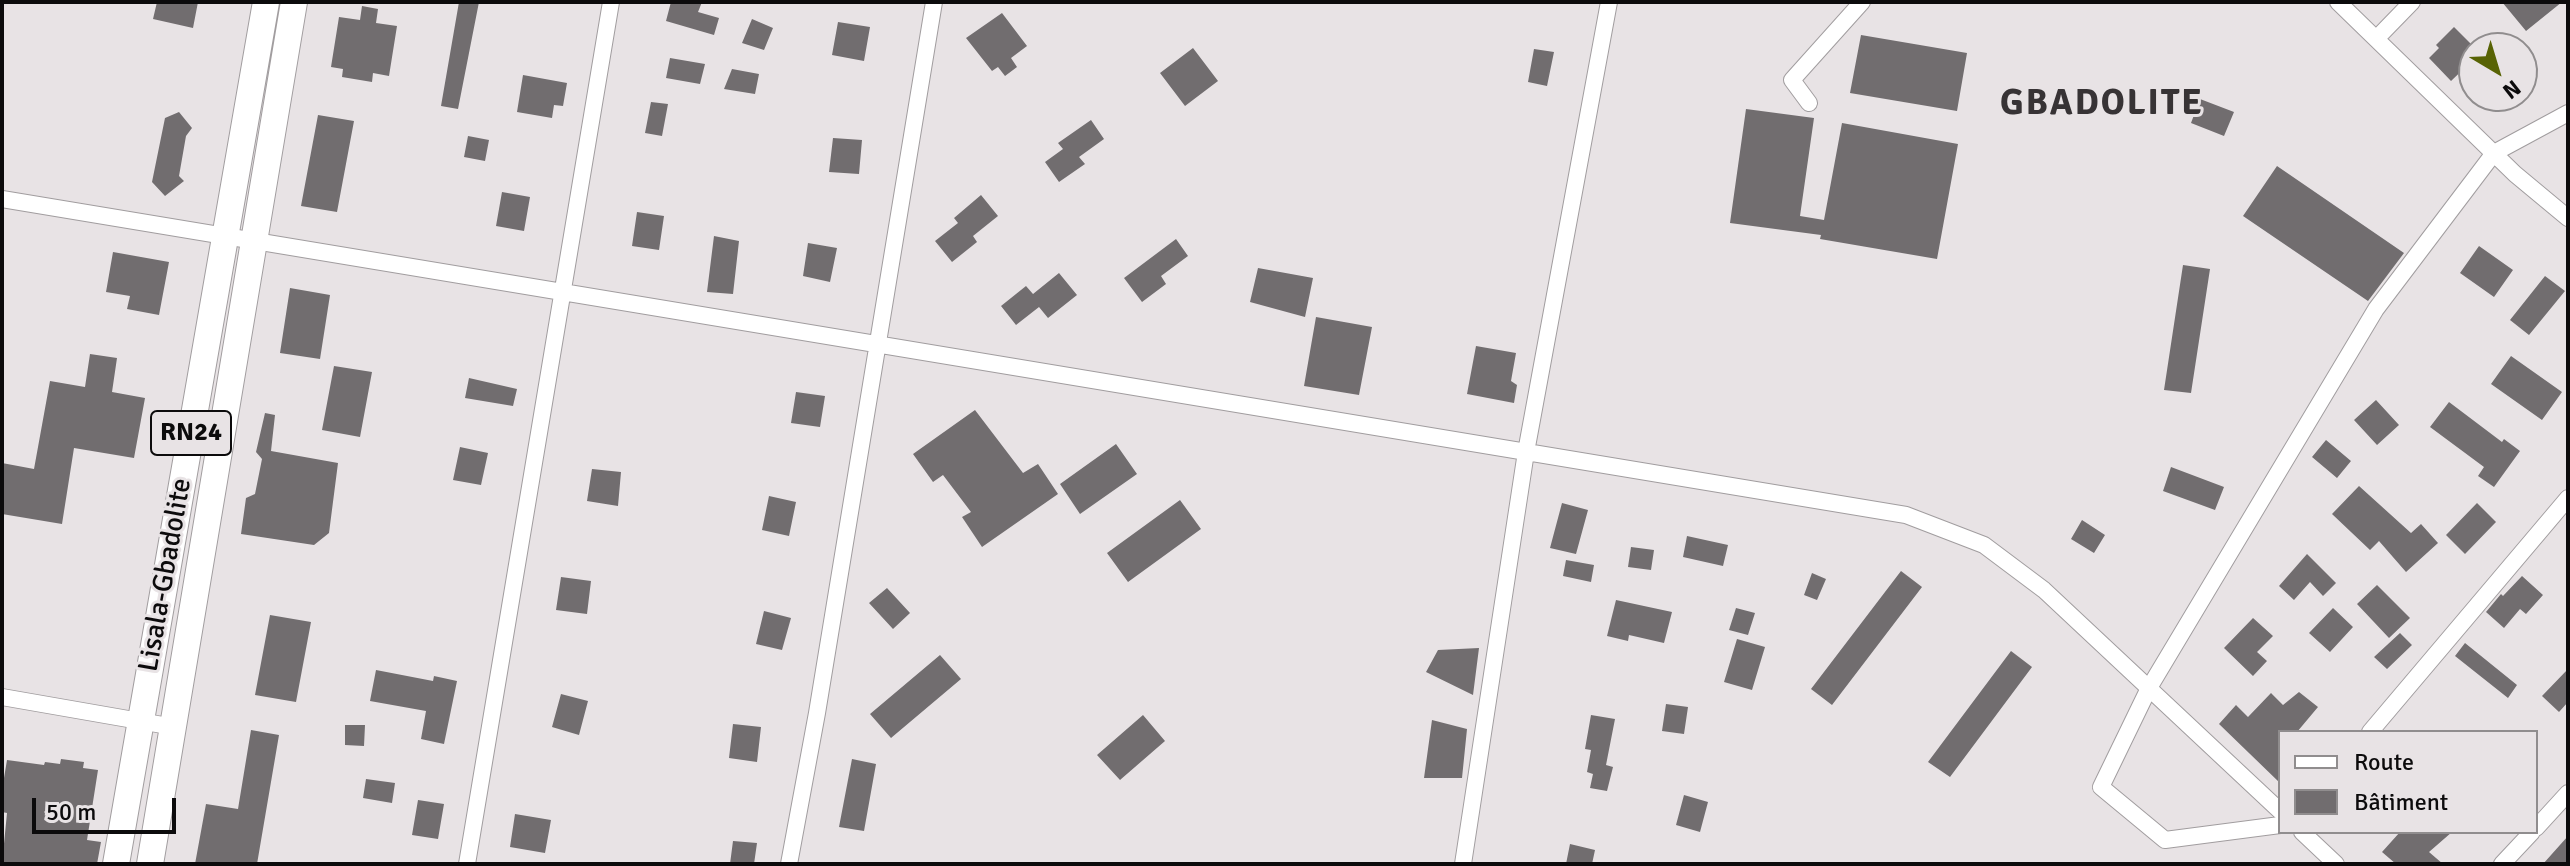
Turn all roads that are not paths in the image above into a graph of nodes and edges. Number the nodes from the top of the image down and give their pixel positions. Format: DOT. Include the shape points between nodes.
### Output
graph roads {
  1 [pos="266,2"];
  2 [pos="294,2"];
  3 [pos="611,2"];
  4 [pos="934,2"];
  5 [pos="1609,2"];
  6 [pos="1862,2"];
  7 [pos="2338,2"];
  8 [pos="2412,2"];
  9 [pos="2376,39"];
  10 [pos="1809,103"];
  11 [pos="2568,113"];
  12 [pos="2494,153"];
  13 [pos="2,199"];
  14 [pos="2568,218"];
  15 [pos="225,236"];
  16 [pos="254,240"];
  17 [pos="564,293"];
  18 [pos="877,344"];
  19 [pos="1526,452"];
  20 [pos="2568,498"];
  21 [pos="2149,688"];
  22 [pos="2,697"];
  23 [pos="140,722"];
  24 [pos="174,727"];
  25 [pos="2372,730"];
  26 [pos="2568,793"];
  27 [pos="2278,809"];
  28 [pos="2278,825"];
  29 [pos="2538,826"];
  30 [pos="2304,834"];
  31 [pos="2530,834"];
  32 [pos="116,864"];
  33 [pos="150,864"];
  34 [pos="467,864"];
  35 [pos="789,864"];
  36 [pos="1463,864"];
  37 [pos="2336,864"];
  38 [pos="2502,864"];
  1 -- 15 [label="main road, Lisala-Gbadolite / RN24"];
  2 -- 16 [label="main road, Lisala-Gbadolite / RN24"];
  3 -- 17 [label="street"];
  4 -- 18 [label="street"];
  5 -- 19 [label="street"];
  6 -- 10 [label="street" via="1792,80"];
  7 -- 9 [label="street"];
  8 -- 9 [label="street"];
  9 -- 12 [label="street"];
  11 -- 12 [label="street"];
  12 -- 14 [label="street"];
  12 -- 21 [label="street" via="2376,309"];
  13 -- 15 [label="street"];
  15 -- 16 [label="street"];
  15 -- 23 [label="main road, Lisala-Gbadolite / RN24"];
  16 -- 17 [label="street"];
  16 -- 24 [label="main road, Lisala-Gbadolite / RN24"];
  17 -- 18 [label="street"];
  17 -- 34 [label="street"];
  18 -- 19 [label="street"];
  18 -- 35 [label="street"];
  19 -- 21 [label="street" via="1906,515 1984,545 2044,590"];
  19 -- 36 [label="street"];
  20 -- 25 [label="street"];
  21 -- 27 [label="street"];
  21 -- 28 [label="street" via="2101,787 2165,840"];
  22 -- 23 [label="street"];
  23 -- 24 [label="street"];
  23 -- 32 [label="main road, Lisala-Gbadolite / RN24"];
  24 -- 33 [label="main road, Lisala-Gbadolite / RN24"];
  26 -- 29 [label="street"];
  30 -- 37 [label="street"];
  31 -- 38 [label="street"];
}
